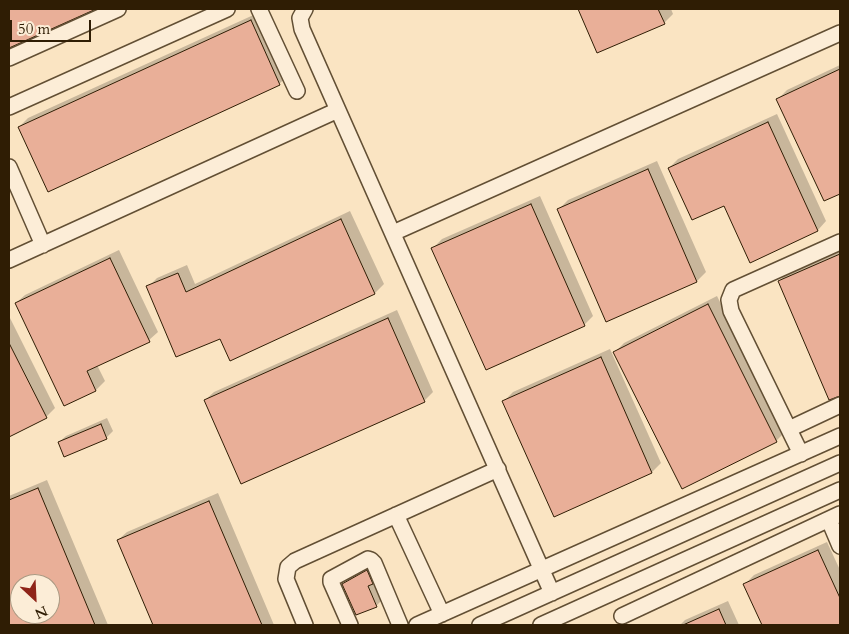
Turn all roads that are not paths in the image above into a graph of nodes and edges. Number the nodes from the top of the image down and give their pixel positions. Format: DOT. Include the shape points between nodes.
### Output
graph roads {
  1 [pos="118,9"];
  2 [pos="227,9"];
  3 [pos="260,9"];
  4 [pos="305,9"];
  5 [pos="840,32"];
  6 [pos="9,58"];
  7 [pos="297,91"];
  8 [pos="9,107"];
  9 [pos="338,110"];
  10 [pos="11,177"];
  11 [pos="393,233"];
  12 [pos="840,242"];
  13 [pos="44,245"];
  14 [pos="9,260"];
  15 [pos="840,405"];
  16 [pos="788,429"];
  17 [pos="840,436"];
  18 [pos="801,454"];
  19 [pos="840,463"];
  20 [pos="498,469"];
  21 [pos="840,490"];
  22 [pos="396,515"];
  23 [pos="834,517"];
  24 [pos="840,546"];
  25 [pos="542,570"];
  26 [pos="576,582"];
  27 [pos="552,593"];
  28 [pos="611,594"];
  29 [pos="586,605"];
  30 [pos="442,614"];
  31 [pos="624,621"];
  32 [pos="305,625"];
  33 [pos="350,625"];
  34 [pos="400,625"];
  35 [pos="417,625"];
  36 [pos="480,625"];
  37 [pos="541,625"];
  1 -- 6 [label="street"];
  2 -- 8 [label="street"];
  3 -- 7 [label="street"];
  4 -- 9 [label="street" via="300,18 302,29"];
  5 -- 11 [label="street"];
  9 -- 11 [label="street"];
  9 -- 13 [label="street"];
  10 -- 13 [label="street"];
  11 -- 20 [label="street"];
  12 -- 16 [label="street" via="733,290 729,300 731,311"];
  13 -- 14 [label="street"];
  15 -- 16 [label="street"];
  16 -- 18 [label="street"];
  17 -- 18 [label="street"];
  18 -- 25 [label="street"];
  19 -- 26 [label="street"];
  20 -- 22 [label="street"];
  20 -- 25 [label="street"];
  21 -- 28 [label="street"];
  22 -- 30 [label="street"];
  22 -- 32 [label="street" via="288,566 286,579"];
  23 -- 24 [label="street"];
  23 -- 31 [label="street"];
  25 -- 27 [label="street"];
  25 -- 30 [label="street"];
  26 -- 27 [label="street"];
  26 -- 29 [label="street"];
  27 -- 36 [label="street"];
  28 -- 29 [label="street"];
  28 -- 31 [label="street"];
  29 -- 37 [label="street"];
  30 -- 35 [label="street"];
  33 -- 34 [label="street" via="331,579 368,560 374,563"];
}
